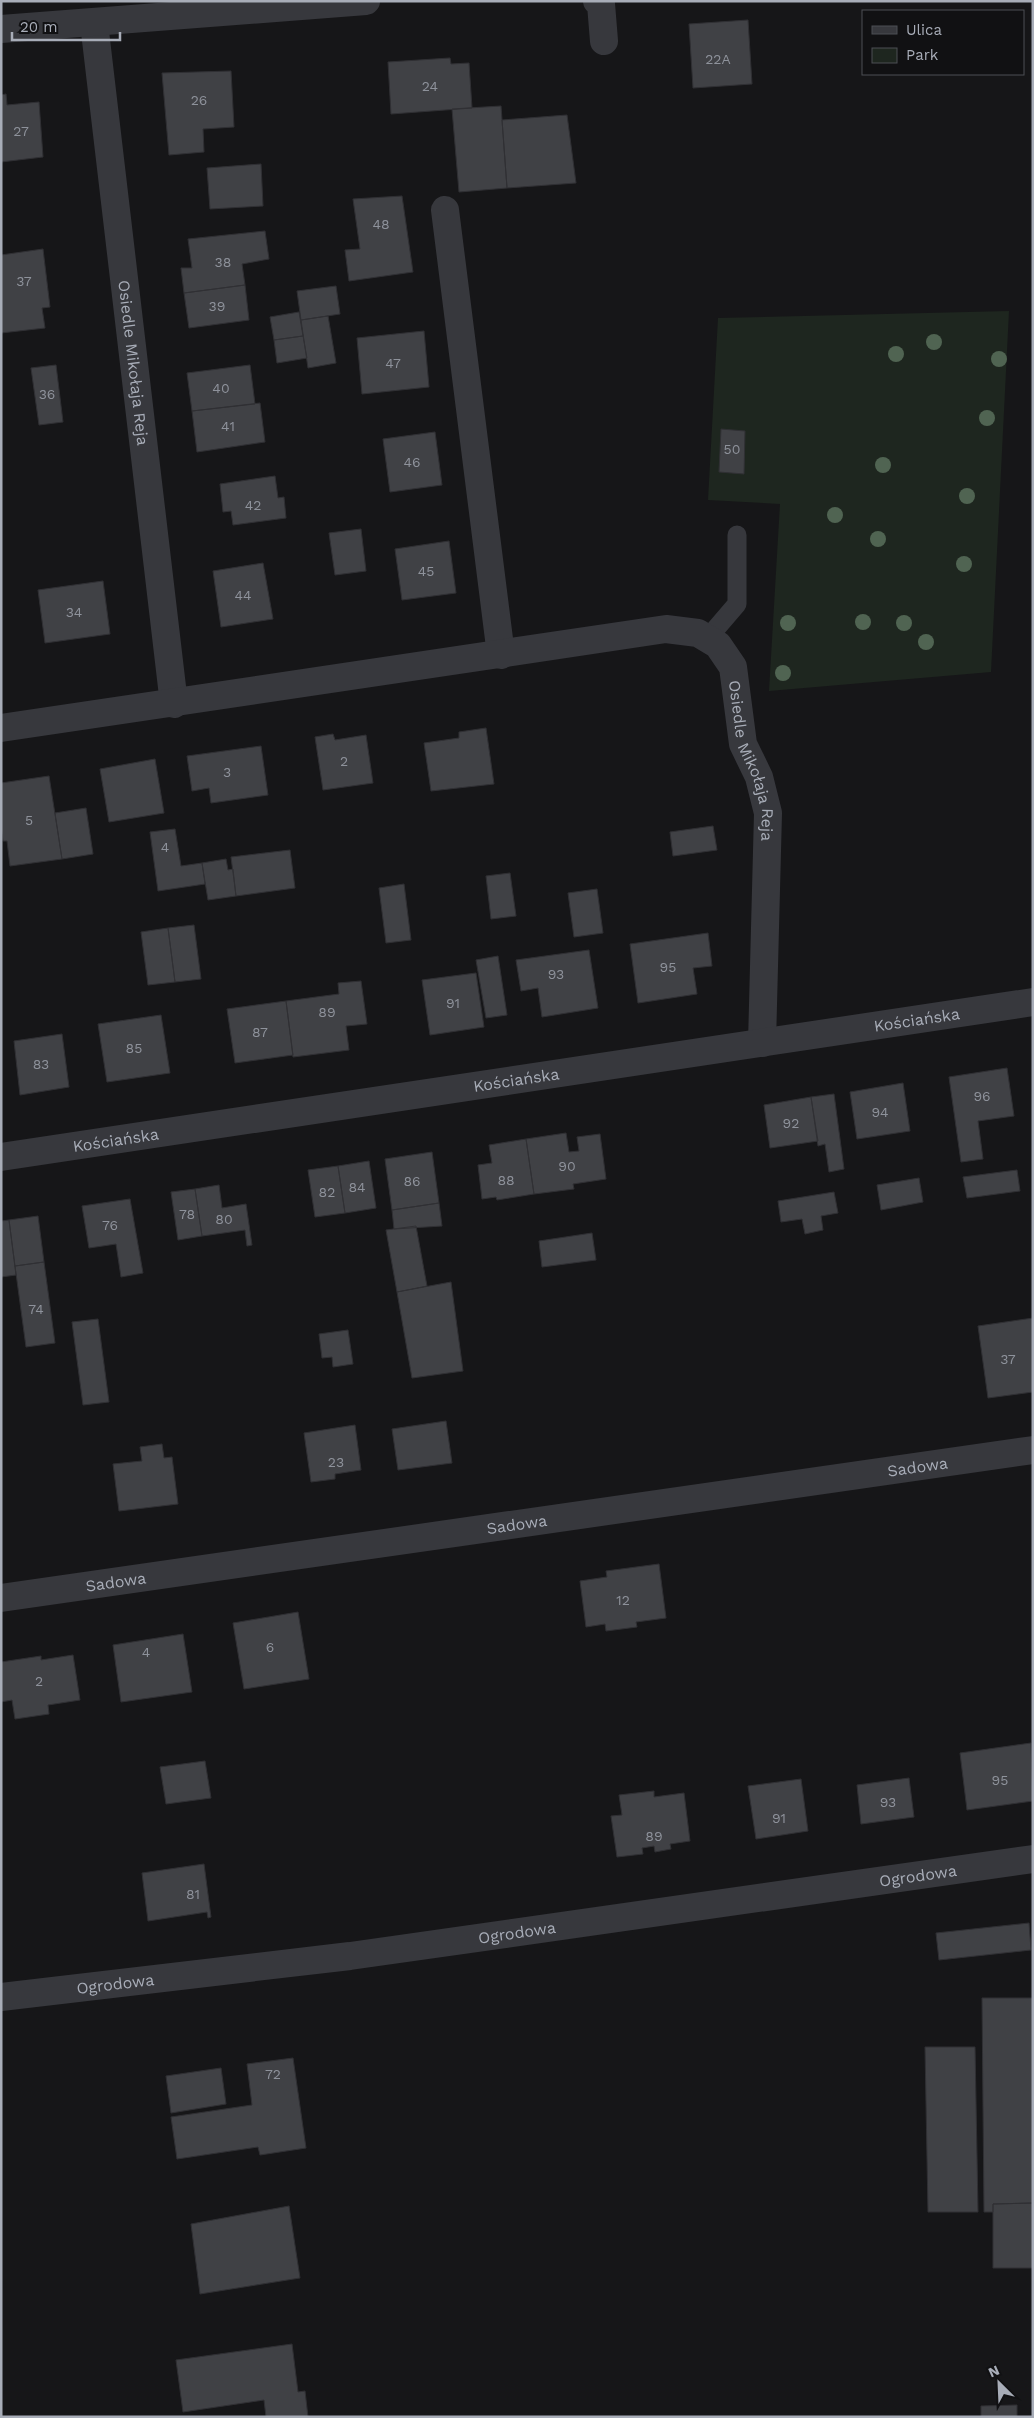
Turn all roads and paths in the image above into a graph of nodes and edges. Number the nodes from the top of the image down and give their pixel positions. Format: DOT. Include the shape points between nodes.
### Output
graph roads {
  1 [pos="366,1"];
  2 [pos="597,1"];
  3 [pos="94,22"];
  4 [pos="1,29"];
  5 [pos="604,41"];
  6 [pos="445,210"];
  7 [pos="737,535"];
  8 [pos="707,639"];
  9 [pos="501,655"];
  10 [pos="174,704"];
  11 [pos="1,728"];
  12 [pos="1033,1002"];
  13 [pos="762,1043"];
  14 [pos="1,1157"];
  15 [pos="1033,1450"];
  16 [pos="1,1598"];
  17 [pos="1033,1859"];
  18 [pos="1,1997"];
  1 -- 3 [label="street"];
  2 -- 5 [label="street"];
  3 -- 4 [label="street"];
  3 -- 10 [label="street, Osiedle Mikołaja Reja"];
  6 -- 9 [label="street"];
  7 -- 8 [label="lane" via="737,604"];
  8 -- 9 [label="street, Osiedle Mikołaja Reja" via="698,633 666,629"];
  8 -- 13 [label="street, Osiedle Mikołaja Reja" via="718,645 732,667 742,744 759,777 768,813"];
  9 -- 10 [label="street, Osiedle Mikołaja Reja"];
  10 -- 11 [label="street, Osiedle Mikołaja Reja"];
  12 -- 13 [label="street, Kościańska"];
  13 -- 14 [label="street, Kościańska"];
  15 -- 16 [label="street, Sadowa"];
  17 -- 18 [label="street, Ogrodowa" via="350,1956"];
}
